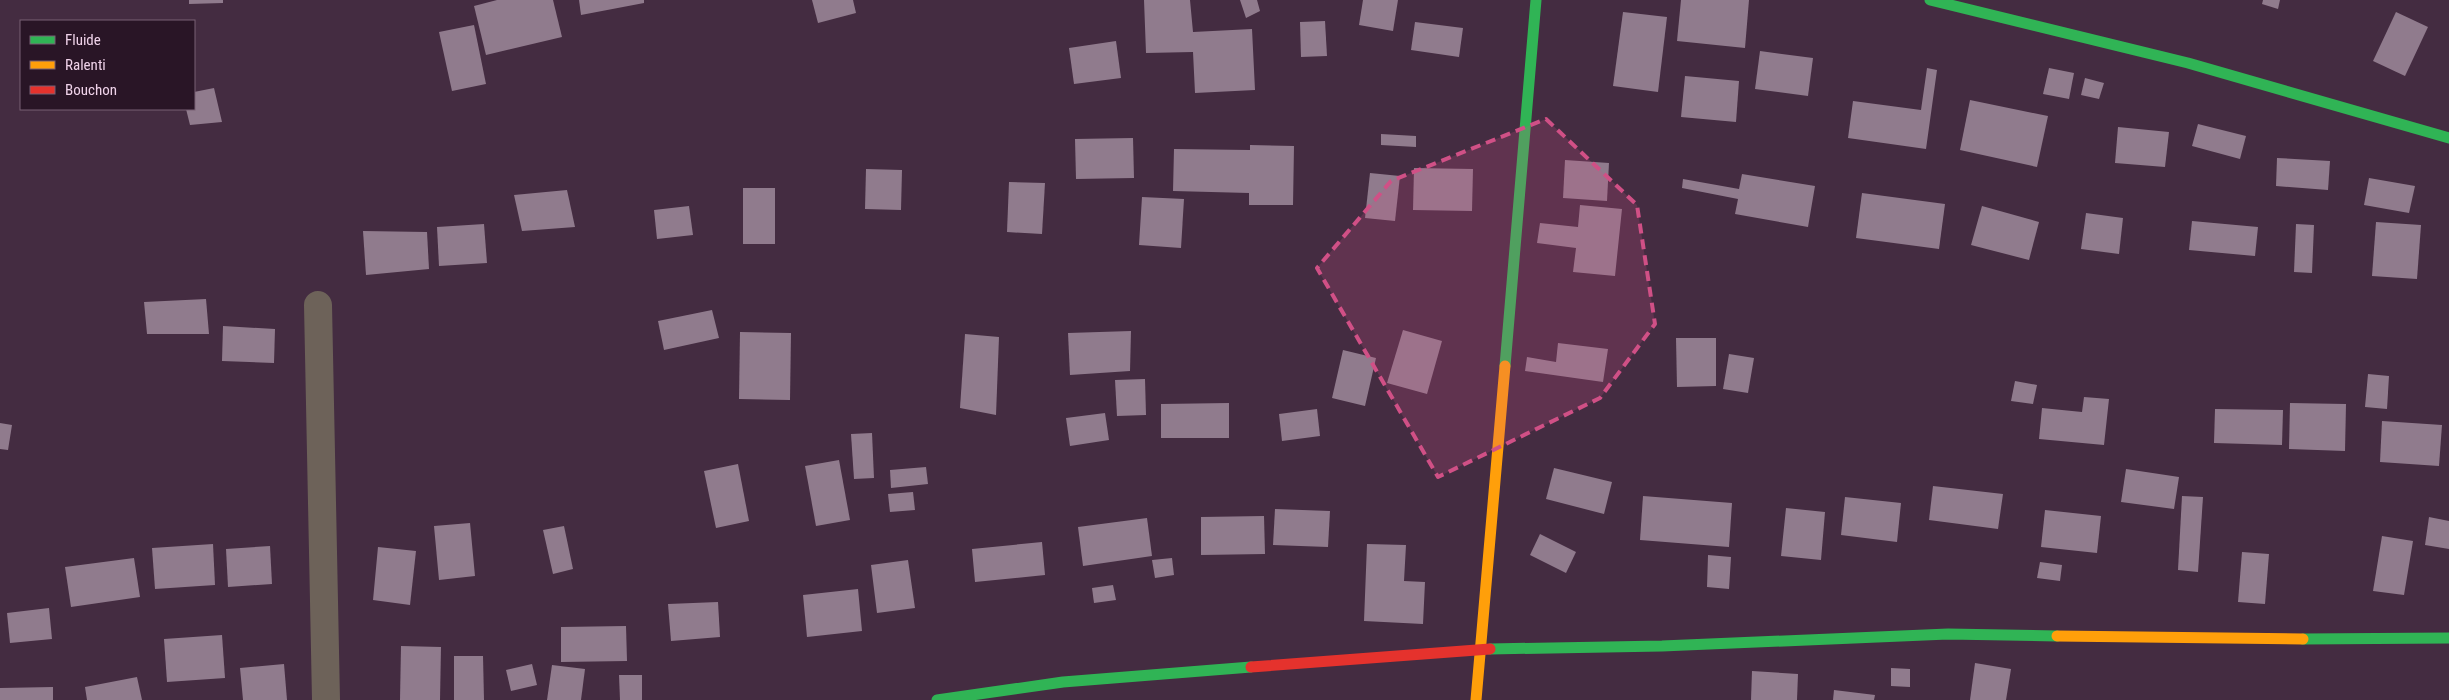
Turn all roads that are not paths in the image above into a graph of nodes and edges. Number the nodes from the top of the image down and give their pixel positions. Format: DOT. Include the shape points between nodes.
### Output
graph roads {
  1 [pos="1536,0"];
  2 [pos="1930,0"];
  3 [pos="2449,138"];
  4 [pos="318,305"];
  5 [pos="2449,638"];
  6 [pos="1480,649"];
  7 [pos="326,700"];
  8 [pos="937,700"];
  9 [pos="1476,700"];
  1 -- 6 [label="street"];
  2 -- 3 [label="street" via="2188,63"];
  4 -- 7 [label="street"];
  5 -- 6 [label="street" via="2341,640 1948,634 1662,646"];
  6 -- 8 [label="street" via="1064,682"];
  6 -- 9 [label="street"];
}
